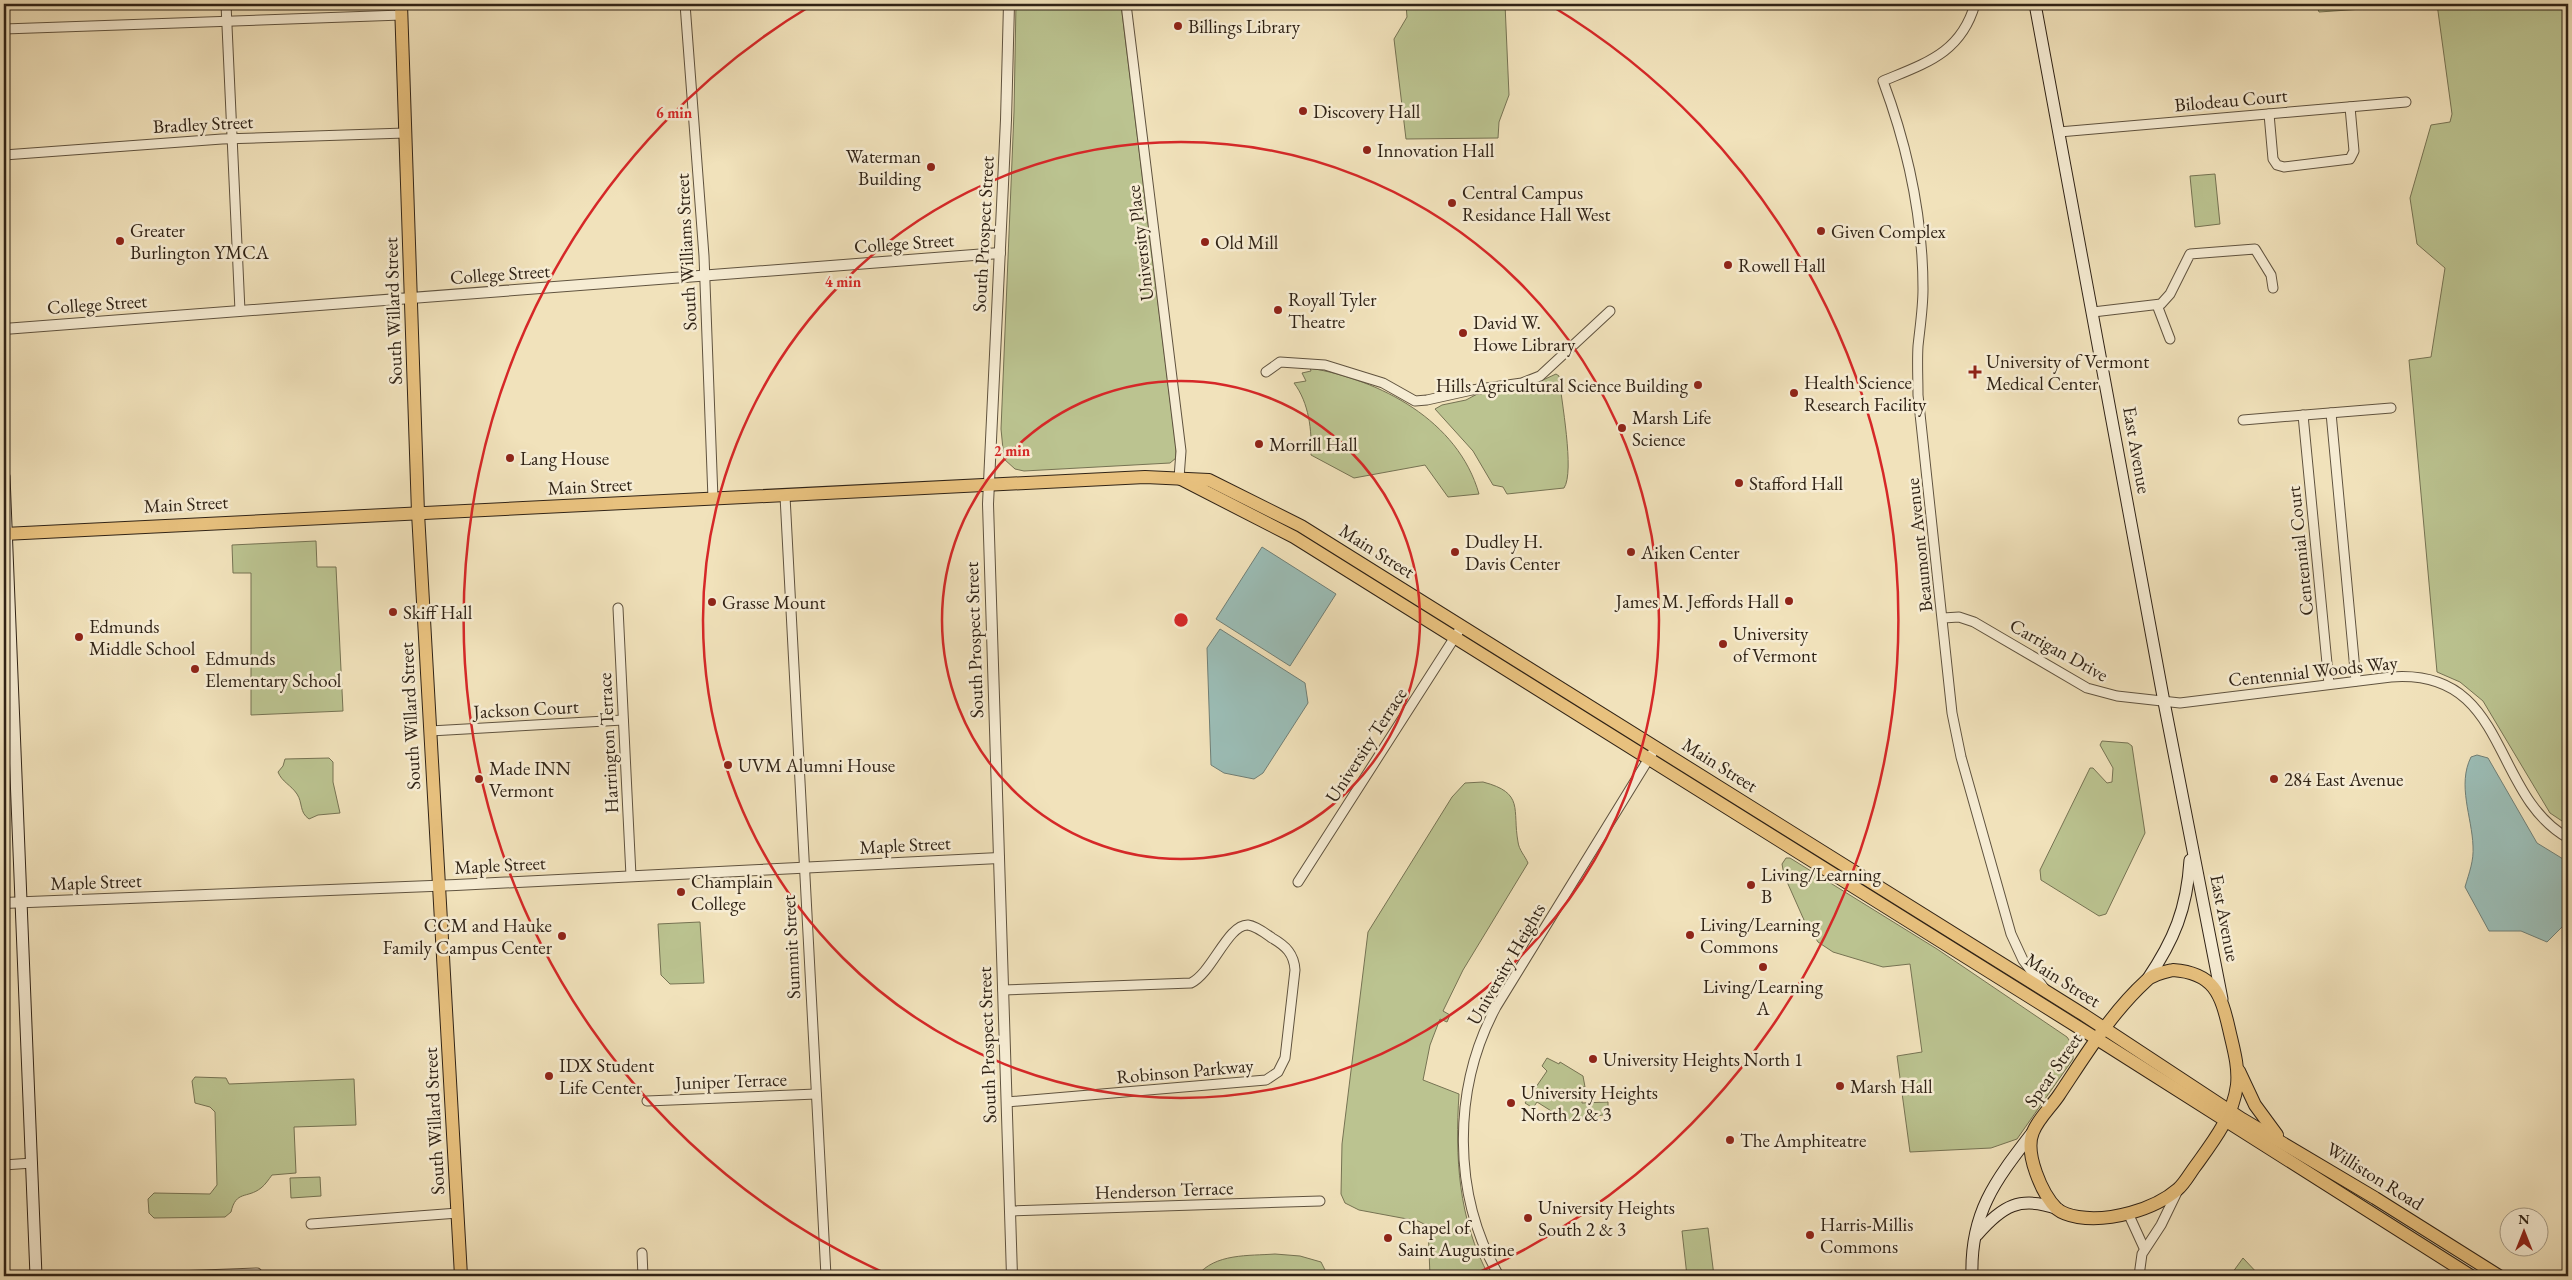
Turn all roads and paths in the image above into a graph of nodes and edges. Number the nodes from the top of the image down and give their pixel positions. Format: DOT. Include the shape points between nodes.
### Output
graph roads {
  1 [pos="226,4"];
  2 [pos="685,4"];
  3 [pos="1009,4"];
  4 [pos="1126,4"];
  5 [pos="1975,4"];
  6 [pos="2035,4"];
  7 [pos="402,10"];
  8 [pos="226,21"];
  9 [pos="4,29"];
  10 [pos="2406,102"];
  11 [pos="2350,106"];
  12 [pos="2268,114"];
  13 [pos="2059,132"];
  14 [pos="405,133"];
  15 [pos="231,138"];
  16 [pos="4,155"];
  17 [pos="1000,253"];
  18 [pos="704,275"];
  19 [pos="2272,288"];
  20 [pos="412,298"];
  21 [pos="2157,305"];
  22 [pos="240,311"];
  23 [pos="1610,311"];
  24 [pos="2093,312"];
  25 [pos="4,329"];
  26 [pos="2170,339"];
  27 [pos="1266,372"];
  28 [pos="2391,408"];
  29 [pos="2331,413"];
  30 [pos="2303,416"];
  31 [pos="2243,420"];
  32 [pos="4,476"];
  33 [pos="1179,478"];
  34 [pos="988,486"];
  35 [pos="785,496"];
  36 [pos="713,500"];
  37 [pos="418,513"];
  38 [pos="5,534"];
  39 [pos="618,608"];
  40 [pos="1943,618"];
  41 [pos="1462,626"];
  42 [pos="1455,637"];
  43 [pos="2356,681"];
  44 [pos="2329,684"];
  45 [pos="2164,702"];
  46 [pos="623,720"];
  47 [pos="430,731"];
  48 [pos="9,734"];
  49 [pos="1656,747"];
  50 [pos="1649,758"];
  51 [pos="2568,838"];
  52 [pos="2191,844"];
  53 [pos="998,858"];
  54 [pos="803,868"];
  55 [pos="631,876"];
  56 [pos="1298,882"];
  57 [pos="439,885"];
  58 [pos="22,902"];
  59 [pos="4,903"];
  60 [pos="2147,980"];
  61 [pos="1003,990"];
  62 [pos="2047,992"];
  63 [pos="2223,1000"];
  64 [pos="2101,1034"];
  65 [pos="2237,1066"];
  66 [pos="816,1094"];
  67 [pos="647,1101"];
  68 [pos="1007,1102"];
  69 [pos="2227,1116"];
  70 [pos="2032,1133"];
  71 [pos="2285,1144"];
  72 [pos="32,1163"];
  73 [pos="4,1164"];
  74 [pos="2178,1189"];
  75 [pos="1320,1201"];
  76 [pos="2058,1209"];
  77 [pos="1010,1211"];
  78 [pos="458,1213"];
  79 [pos="2128,1213"];
  80 [pos="311,1224"];
  81 [pos="1974,1238"];
  82 [pos="2144,1248"];
  83 [pos="642,1253"];
  84 [pos="257,1273"];
  85 [pos="36,1276"];
  86 [pos="176,1276"];
  87 [pos="461,1276"];
  88 [pos="643,1276"];
  89 [pos="826,1276"];
  90 [pos="1012,1276"];
  91 [pos="1498,1276"];
  92 [pos="1972,1276"];
  93 [pos="2139,1276"];
  94 [pos="2471,1276"];
  95 [pos="2499,1276"];
  1 -- 8 [label="street"];
  2 -- 18 [label="street, South Williams Street"];
  3 -- 17 [label="street, South Prospect Street"];
  4 -- 33 [label="street, University Place" via="1182,451"];
  5 -- 40 [label="street, Beaumont Avenue" via="1960,37 1948,49 1883,81 1916,191 1924,290 1918,347 1918,395"];
  6 -- 13 [label="main road, East Avenue"];
  7 -- 8 [label="street"];
  7 -- 14 [label="main road, South Willard Street"];
  8 -- 9 [label="street"];
  8 -- 15 [label="street"];
  10 -- 11 [label="street, Bilodeau Court"];
  11 -- 12 [label="street, Bilodeau Court"];
  11 -- 12 [label="street" via="2354,150 2350,159 2284,167 2273,159"];
  12 -- 13 [label="street, Bilodeau Court"];
  13 -- 24 [label="main road, East Avenue"];
  14 -- 15 [label="street, Bradley Street"];
  14 -- 20 [label="main road, South Willard Street"];
  15 -- 16 [label="street, Bradley Street"];
  15 -- 22 [label="street"];
  17 -- 18 [label="street, College Street"];
  17 -- 34 [label="street, South Prospect Street"];
  18 -- 20 [label="street, College Street"];
  18 -- 36 [label="street, South Williams Street"];
  19 -- 21 [label="street" via="2271,275 2255,249 2190,254 2170,294"];
  20 -- 22 [label="street, College Street"];
  20 -- 37 [label="main road, South Willard Street"];
  21 -- 24 [label="street"];
  21 -- 26 [label="street"];
  22 -- 25 [label="street, College Street"];
  23 -- 27 [label="street" via="1540,376 1522,383 1427,400 1414,401 1383,383 1324,366 1280,362"];
  24 -- 45 [label="main road, East Avenue"];
  28 -- 29 [label="street"];
  29 -- 30 [label="street"];
  29 -- 43 [label="street"];
  30 -- 31 [label="street"];
  30 -- 44 [label="street, Centennial Court"];
  32 -- 38 [label="main road"];
  33 -- 34 [label="main road, Main Street"];
  33 -- 41 [label="main road, Main Street" via="1209,480 1281,514"];
  33 -- 42 [label="main road, Main Street" via="1294,537"];
  34 -- 35 [label="main road, Main Street"];
  34 -- 53 [label="street, South Prospect Street"];
  35 -- 36 [label="main road, Main Street"];
  35 -- 54 [label="street, Summit Street"];
  36 -- 37 [label="main road, Main Street"];
  37 -- 38 [label="main road, Main Street"];
  37 -- 47 [label="main road, South Willard Street"];
  38 -- 48 [label="main road"];
  39 -- 46 [label="street, Harrington Terrace"];
  40 -- 45 [label="street, Carrigan Drive" via="1974,622 2098,692"];
  40 -- 62 [label="street, Beaumont Avenue" via="1952,713 1961,757 2011,934 2023,960"];
  41 -- 42 [label="street, University Terrace"];
  41 -- 49 [label="main road, Main Street"];
  42 -- 50 [label="main road, Main Street"];
  42 -- 56 [label="street, University Terrace"];
  43 -- 44 [label="street, Centennial Woods Way"];
  43 -- 51 [label="street, Centennial Woods Way" via="2423,678 2448,686 2466,698 2488,726 2536,810"];
  44 -- 45 [label="street, Centennial Woods Way" via="2200,701"];
  45 -- 52 [label="main road, East Avenue"];
  46 -- 47 [label="street, Jackson Court"];
  46 -- 55 [label="street, Harrington Terrace"];
  47 -- 57 [label="main road, South Willard Street"];
  48 -- 58 [label="main road"];
  49 -- 50 [label="street, University Heights"];
  49 -- 62 [label="main road, Main Street"];
  50 -- 64 [label="main road, Main Street"];
  50 -- 91 [label="street, University Heights" via="1496,1007 1472,1068 1464,1113 1466,1174 1478,1230"];
  52 -- 60 [label="main road, East Avenue" via="2188,888 2181,918 2167,950"];
  52 -- 63 [label="main road, East Avenue"];
  53 -- 54 [label="street, Maple Street"];
  53 -- 61 [label="street, South Prospect Street"];
  54 -- 55 [label="street, Maple Street"];
  54 -- 66 [label="street, Summit Street"];
  55 -- 57 [label="street, Maple Street"];
  57 -- 58 [label="street, Maple Street"];
  57 -- 78 [label="main road, South Willard Street"];
  58 -- 59 [label="street, Maple Street"];
  58 -- 72 [label="main road"];
  60 -- 63 [label="main road, East Avenue" via="2158,973 2187,971 2211,984"];
  60 -- 64 [label="main road, East Avenue"];
  61 -- 68 [label="street, South Prospect Street"];
  61 -- 68 [label="street, Robinson Parkway" via="1186,984 1205,974 1232,933 1246,925 1284,945 1295,966 1285,1058 1278,1072 1266,1080"];
  62 -- 64 [label="main road, Main Street"];
  63 -- 65 [label="main road, East Avenue"];
  64 -- 69 [label="main road, Main Street"];
  64 -- 70 [label="main road, Spear Street"];
  65 -- 69 [label="main road, East Avenue" via="2237,1086"];
  65 -- 71 [label="main road" via="2259,1112"];
  66 -- 67 [label="street, Juniper Terrace"];
  66 -- 89 [label="street, Summit Street"];
  68 -- 77 [label="street, South Prospect Street"];
  69 -- 71 [label="main road, Williston Road"];
  69 -- 74 [label="main road"];
  69 -- 94 [label="main road, Williston Road"];
  70 -- 76 [label="main road, Spear Street" via="2034,1170"];
  70 -- 81 [label="main road, Spear Street" via="1984,1201"];
  71 -- 95 [label="main road, Williston Road"];
  72 -- 73 [label="street"];
  72 -- 85 [label="main road"];
  74 -- 79 [label="main road"];
  74 -- 82 [label="street" via="2161,1225"];
  75 -- 77 [label="street, Henderson Terrace"];
  76 -- 79 [label="main road" via="2072,1216 2091,1219"];
  76 -- 81 [label="main road" via="2040,1204 2014,1204 2000,1211"];
  77 -- 90 [label="street, South Prospect Street"];
  78 -- 80 [label="street"];
  78 -- 87 [label="main road, South Willard Street"];
  79 -- 82 [label="street"];
  81 -- 92 [label="main road, Spear Street"];
  82 -- 93 [label="street"];
  83 -- 88 [label="street"];
  84 -- 86 [label="street"];
}
